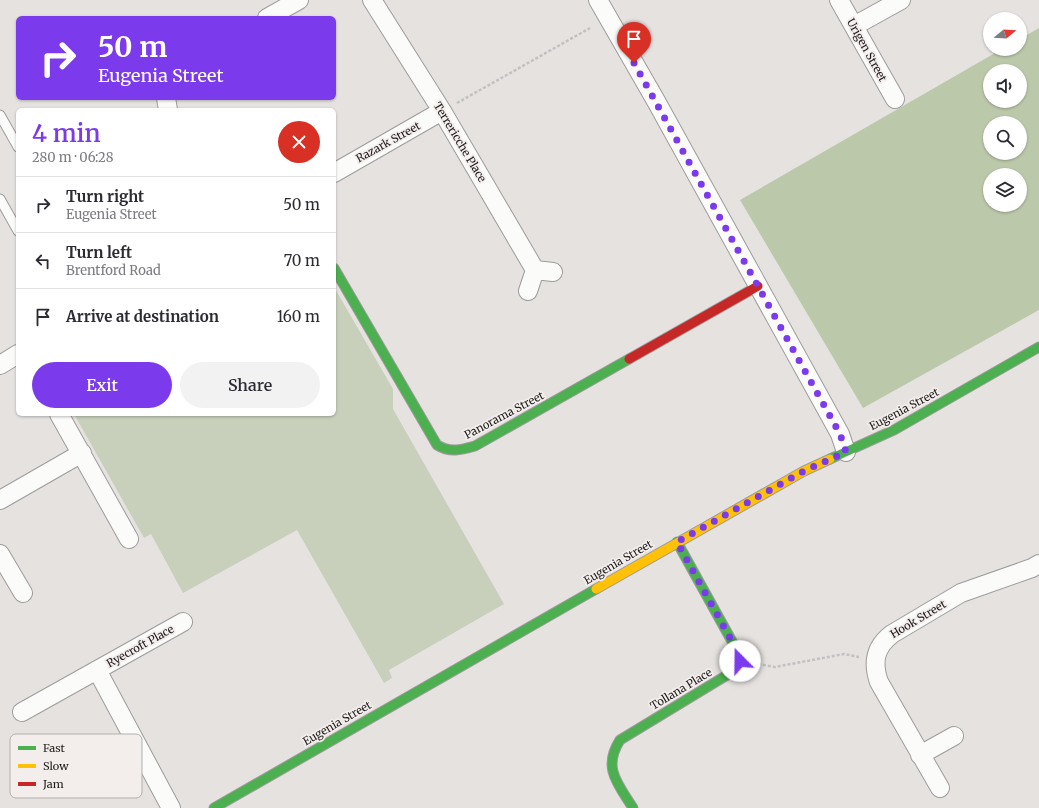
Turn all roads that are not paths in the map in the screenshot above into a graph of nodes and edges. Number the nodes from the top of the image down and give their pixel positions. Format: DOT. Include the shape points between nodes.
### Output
graph roads {
  1 [pos="299,0"];
  2 [pos="372,0"];
  3 [pos="598,0"];
  4 [pos="839,0"];
  5 [pos="901,0"];
  6 [pos="271,16"];
  7 [pos="854,26"];
  8 [pos="894,100"];
  9 [pos="442,111"];
  10 [pos="0,116"];
  11 [pos="16,144"];
  12 [pos="336,172"];
  13 [pos="0,199"];
  14 [pos="16,227"];
  15 [pos="535,270"];
  16 [pos="336,271"];
  17 [pos="553,272"];
  18 [pos="758,286"];
  19 [pos="528,292"];
  20 [pos="1039,347"];
  21 [pos="16,355"];
  22 [pos="0,365"];
  23 [pos="60,416"];
  24 [pos="846,452"];
  25 [pos="82,453"];
  26 [pos="0,500"];
  27 [pos="129,539"];
  28 [pos="677,542"];
  29 [pos="0,554"];
  30 [pos="1039,564"];
  31 [pos="23,593"];
  32 [pos="183,622"];
  33 [pos="97,670"];
  34 [pos="22,712"];
  35 [pos="132,734"];
  36 [pos="954,736"];
  37 [pos="142,753"];
  38 [pos="920,755"];
  39 [pos="940,788"];
  40 [pos="172,808"];
  41 [pos="214,808"];
  42 [pos="633,808"];
  1 -- 6 [label="street"];
  2 -- 9 [label="street, Terrericche Place"];
  3 -- 18 [label="street"];
  4 -- 7 [label="street, Urigen Street"];
  5 -- 7 [label="street"];
  7 -- 8 [label="street, Urigen Street"];
  9 -- 12 [label="street, Razark Street"];
  9 -- 15 [label="street, Terrericche Place"];
  10 -- 11 [label="lane"];
  13 -- 14 [label="lane"];
  15 -- 17 [label="street"];
  15 -- 19 [label="street"];
  16 -- 18 [label="street, Panorama Street" via="437,444 445,450 459,451 475,446"];
  18 -- 24 [label="street" via="840,434"];
  20 -- 24 [label="street, Eugenia Street" via="894,430"];
  21 -- 22 [label="street"];
  23 -- 25 [label="street"];
  24 -- 28 [label="street, Eugenia Street" via="804,471"];
  25 -- 26 [label="street"];
  25 -- 27 [label="street"];
  28 -- 41 [label="street, Eugenia Street"];
  28 -- 42 [label="street, Tollana Place" via="739,654 740,661 737,669 620,740 614,748 611,760 613,773"];
  29 -- 31 [label="street"];
  30 -- 38 [label="street, Hook Street" via="961,593 886,639 877,652 876,671 879,682"];
  32 -- 33 [label="street, Ryecroft Place"];
  33 -- 34 [label="street, Ryecroft Place"];
  33 -- 35 [label="street, Ryecroft Place"];
  36 -- 38 [label="street"];
  37 -- 40 [label="street, Ryecroft Place"];
  38 -- 39 [label="street"];
}
